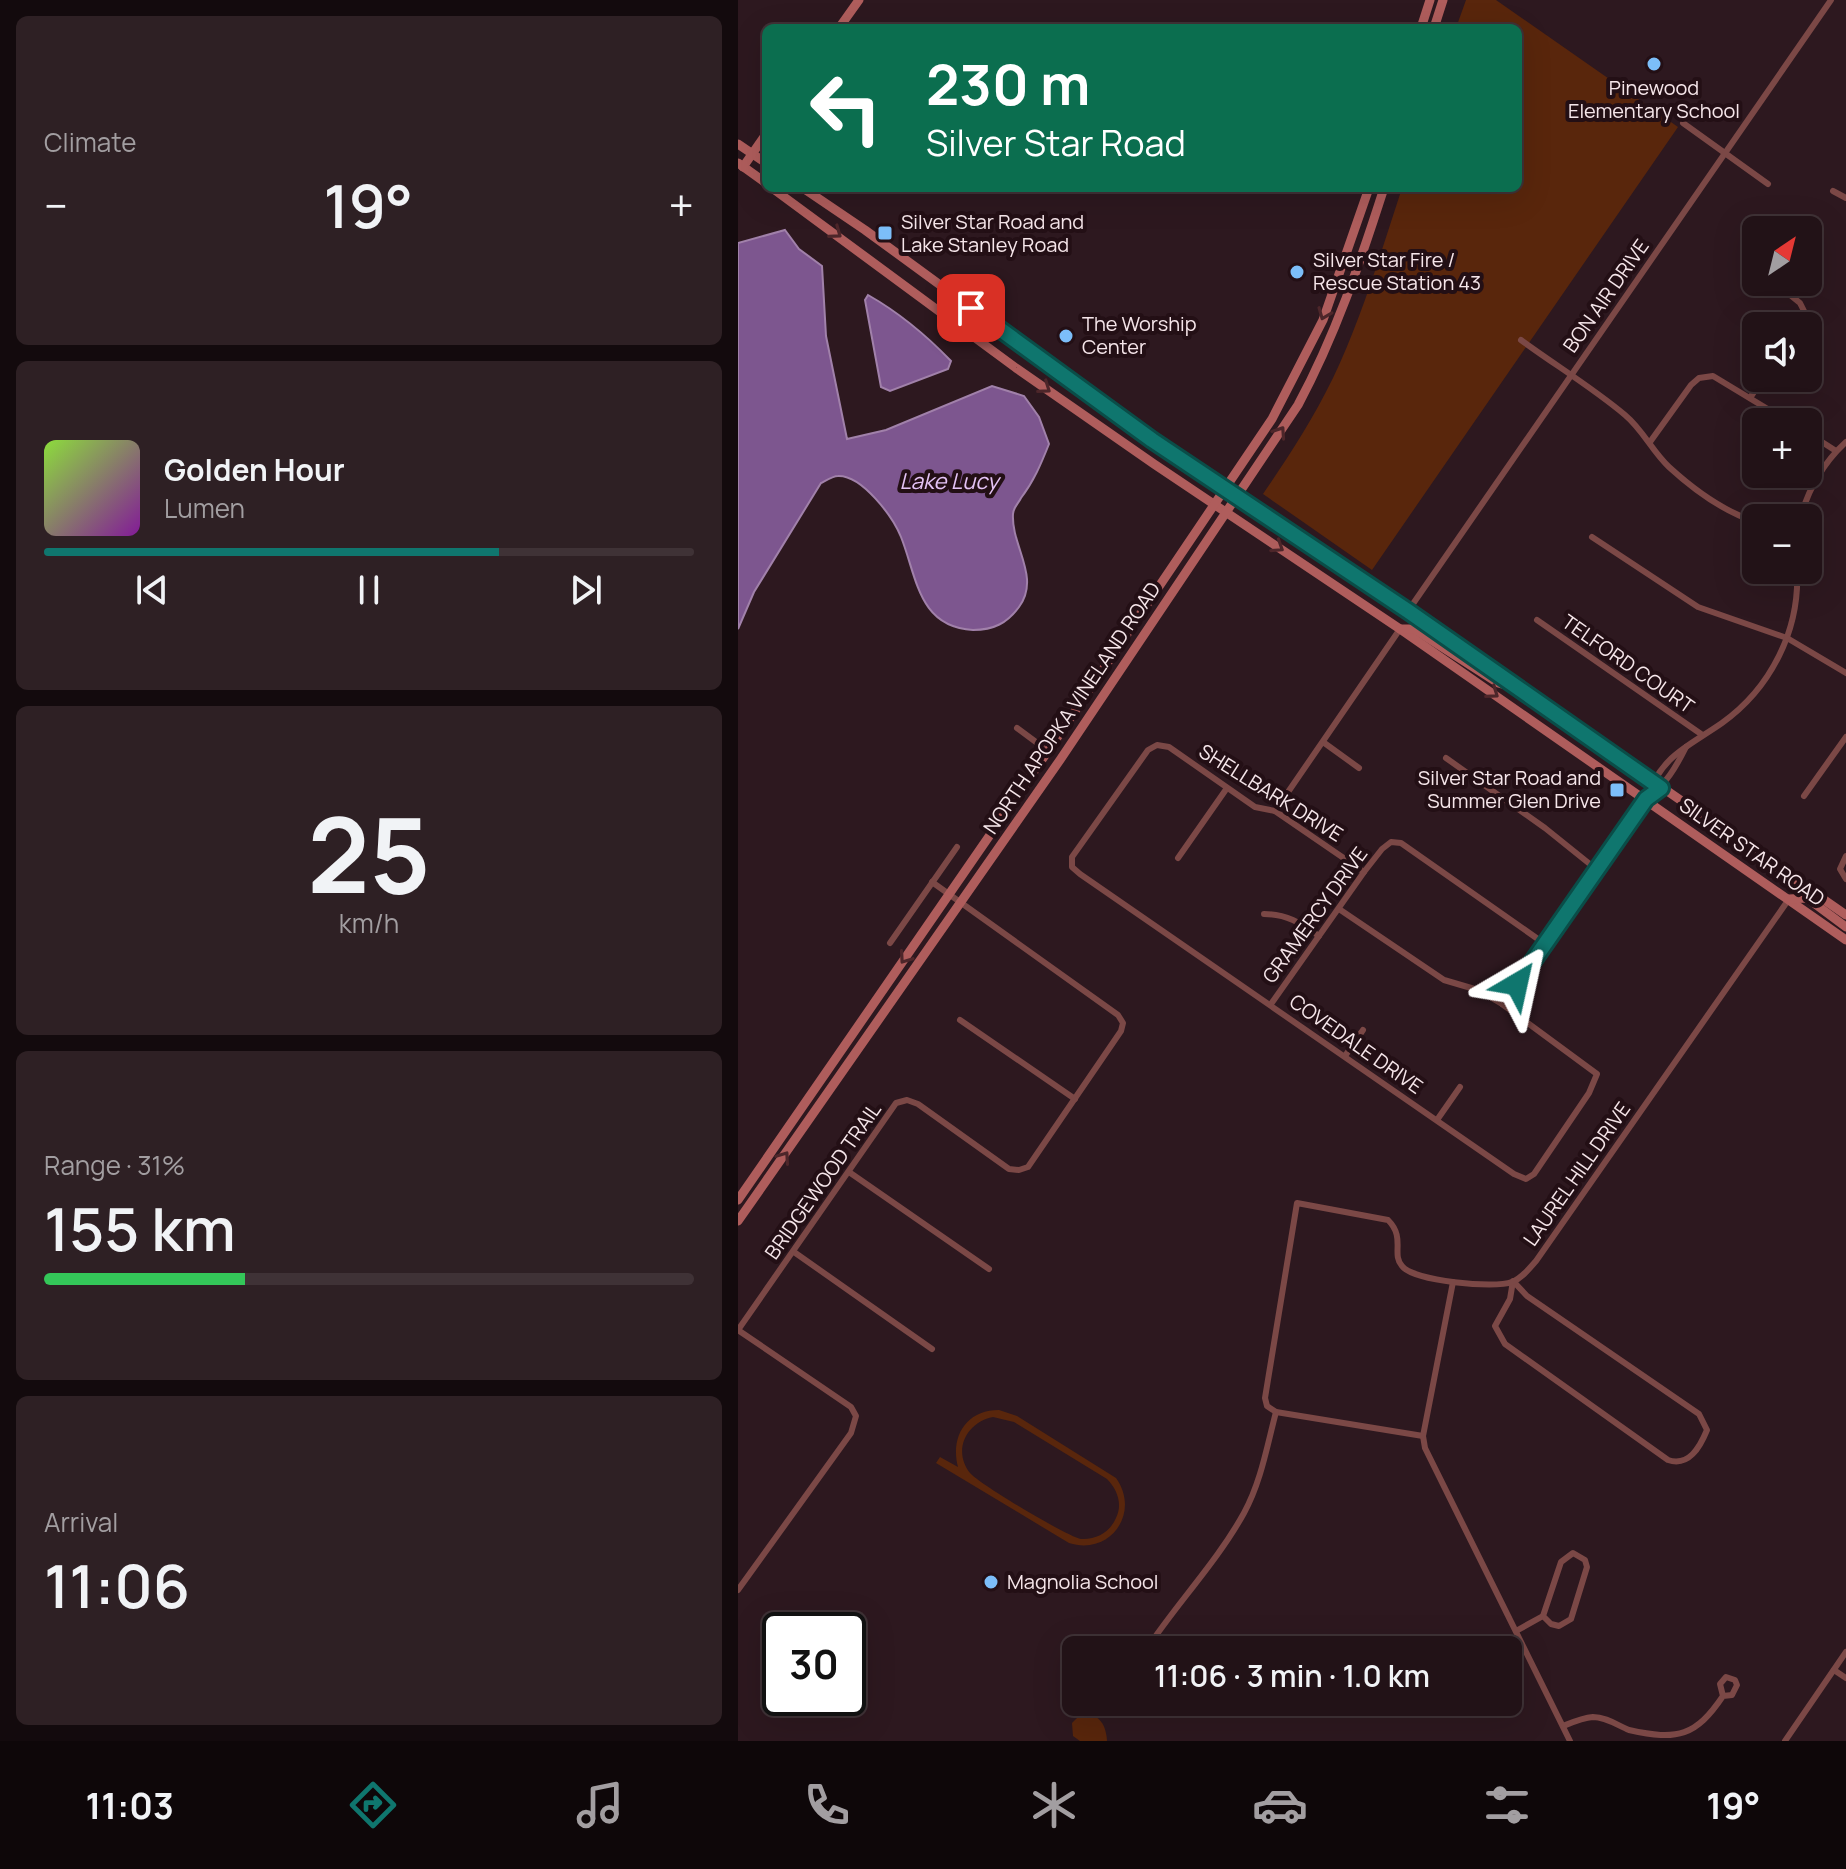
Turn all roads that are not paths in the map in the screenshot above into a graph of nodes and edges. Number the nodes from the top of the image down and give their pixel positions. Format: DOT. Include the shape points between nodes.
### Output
graph roads {
  1 [pos="859,0"];
  2 [pos="1430,0"];
  3 [pos="1443,0"];
  4 [pos="1831,0"];
  5 [pos="842,24"];
  6 [pos="1422,24"];
  7 [pos="1435,24"];
  8 [pos="1683,123"];
  9 [pos="762,140"];
  10 [pos="738,144"];
  11 [pos="1725,153"];
  12 [pos="752,154"];
  13 [pos="762,160"];
  14 [pos="741,165"];
  15 [pos="762,180"];
  16 [pos="1768,184"];
  17 [pos="1833,191"];
  18 [pos="777,192"];
  19 [pos="809,192"];
  20 [pos="1368,192"];
  21 [pos="1383,192"];
  22 [pos="1846,198"];
  23 [pos="1791,296"];
  24 [pos="1804,312"];
  25 [pos="1521,340"];
  26 [pos="1570,376"];
  27 [pos="1754,392"];
  28 [pos="1750,398"];
  29 [pos="1766,408"];
  30 [pos="1650,442"];
  31 [pos="1822,442"];
  32 [pos="1846,442"];
  33 [pos="1836,451"];
  34 [pos="1224,489"];
  35 [pos="1236,497"];
  36 [pos="1213,504"];
  37 [pos="1804,504"];
  38 [pos="1226,512"];
  39 [pos="1742,517"];
  40 [pos="1592,537"];
  41 [pos="1797,584"];
  42 [pos="1408,611"];
  43 [pos="1537,620"];
  44 [pos="1400,629"];
  45 [pos="1787,638"];
  46 [pos="1846,673"];
  47 [pos="1520,689"];
  48 [pos="1017,728"];
  49 [pos="1701,734"];
  50 [pos="1846,737"];
  51 [pos="1323,742"];
  52 [pos="1688,744"];
  53 [pos="1048,751"];
  54 [pos="1446,758"];
  55 [pos="1359,768"];
  56 [pos="1657,785"];
  57 [pos="1227,788"];
  58 [pos="1804,796"];
  59 [pos="1646,799"];
  60 [pos="1275,811"];
  61 [pos="957,847"];
  62 [pos="1846,856"];
  63 [pos="1072,857"];
  64 [pos="1178,858"];
  65 [pos="1596,869"];
  66 [pos="1364,872"];
  67 [pos="1846,879"];
  68 [pos="932,882"];
  69 [pos="949,894"];
  70 [pos="1789,899"];
  71 [pos="961,902"];
  72 [pos="1339,909"];
  73 [pos="1264,914"];
  74 [pos="1846,915"];
  75 [pos="1846,927"];
  76 [pos="1319,936"];
  77 [pos="1846,940"];
  78 [pos="890,943"];
  79 [pos="1545,944"];
  80 [pos="1271,1004"];
  81 [pos="1502,1004"];
  82 [pos="960,1020"];
  83 [pos="1363,1030"];
  84 [pos="1345,1056"];
  85 [pos="1460,1087"];
  86 [pos="1075,1099"];
  87 [pos="1437,1120"];
  88 [pos="849,1172"];
  89 [pos="738,1199"];
  90 [pos="750,1206"];
  91 [pos="738,1221"];
  92 [pos="794,1252"];
  93 [pos="989,1269"];
  94 [pos="1513,1281"];
  95 [pos="1453,1282"];
  96 [pos="738,1330"];
  97 [pos="932,1349"];
  98 [pos="1276,1412"];
  99 [pos="1423,1436"];
  100 [pos="738,1590"];
  101 [pos="1543,1616"];
  102 [pos="1516,1631"];
  103 [pos="1156,1636"];
  104 [pos="1846,1652"];
  105 [pos="1834,1670"];
  106 [pos="1846,1678"];
  107 [pos="1723,1696"];
  108 [pos="1563,1726"];
  109 [pos="1570,1741"];
  110 [pos="1785,1741"];
  1 -- 5 [label="main road"];
  2 -- 6 [label="main road"];
  3 -- 7 [label="main road"];
  4 -- 11 [label="street, BON AIR DRIVE"];
  8 -- 11 [label="street"];
  9 -- 12 [label="main road"];
  10 -- 12 [label="main road"];
  11 -- 16 [label="street"];
  11 -- 26 [label="street, BON AIR DRIVE"];
  12 -- 13 [label="main road"];
  12 -- 14 [label="main road"];
  14 -- 15 [label="main road"];
  17 -- 22 [label="street"];
  18 -- 36 [label="main road, SILVER STAR ROAD, one-way" via="1016,368"];
  19 -- 34 [label="main road, SILVER STAR ROAD"];
  20 -- 34 [label="main road, NORTH APOPKA VINELAND ROAD, one-way" via="1304,360"];
  35 -- 21 [label="main road, NORTH APOPKA VINELAND ROAD, one-way" via="1319,365 1343,312"];
  23 -- 24 [label="street"];
  25 -- 26 [label="street"];
  26 -- 30 [label="street" via="1623,413"];
  26 -- 42 [label="street, BON AIR DRIVE"];
  27 -- 28 [label="street"];
  28 -- 29 [label="street"];
  28 -- 30 [label="street" via="1713,376 1699,378"];
  30 -- 39 [label="street" via="1667,465"];
  31 -- 33 [label="street"];
  32 -- 33 [label="street"];
  33 -- 37 [label="street"];
  34 -- 35 [label="main road, SILVER STAR ROAD"];
  34 -- 36 [label="main road, NORTH APOPKA VINELAND ROAD"];
  35 -- 38 [label="main road, NORTH APOPKA VINELAND ROAD"];
  35 -- 42 [label="main road, SILVER STAR ROAD"];
  36 -- 38 [label="main road, SILVER STAR ROAD"];
  36 -- 53 [label="main road, NORTH APOPKA VINELAND ROAD"];
  38 -- 44 [label="main road, SILVER STAR ROAD, one-way"];
  38 -- 71 [label="main road, NORTH APOPKA VINELAND ROAD"];
  40 -- 45 [label="street" via="1698,607"];
  41 -- 45 [label="street" via="1796,611"];
  42 -- 47 [label="main road, SILVER STAR ROAD"];
  43 -- 49 [label="street, TELFORD COURT"];
  44 -- 47 [label="main road" via="1414,629 1498,683"];
  44 -- 51 [label="street"];
  44 -- 59 [label="main road, SILVER STAR ROAD, one-way"];
  45 -- 46 [label="street"];
  45 -- 49 [label="street" via="1765,680 1745,703"];
  47 -- 56 [label="main road, SILVER STAR ROAD"];
  48 -- 53 [label="street"];
  49 -- 52 [label="street"];
  50 -- 58 [label="street"];
  51 -- 55 [label="street"];
  51 -- 60 [label="street"];
  52 -- 56 [label="street" via="1675,770"];
  52 -- 56 [label="street" via="1665,764"];
  53 -- 69 [label="main road, NORTH APOPKA VINELAND ROAD"];
  54 -- 65 [label="street"];
  56 -- 59 [label="street"];
  56 -- 74 [label="main road, SILVER STAR ROAD"];
  57 -- 60 [label="street, SHELLBARK DRIVE" via="1255,807"];
  57 -- 63 [label="street, SHELLBARK DRIVE" via="1169,747 1157,745 1148,750"];
  57 -- 64 [label="street"];
  59 -- 65 [label="street"];
  59 -- 70 [label="main road, SILVER STAR ROAD"];
  60 -- 66 [label="street, SHELLBARK DRIVE"];
  61 -- 68 [label="street"];
  62 -- 67 [label="street" via="1840,869"];
  63 -- 80 [label="street, COVEDALE DRIVE" via="1072,867 1080,874"];
  65 -- 79 [label="street"];
  66 -- 72 [label="street, GRAMERCY DRIVE"];
  66 -- 79 [label="street, GRAMERCY DRIVE" via="1382,849 1401,843"];
  68 -- 69 [label="street, BRIDGEWOOD TRAIL"];
  68 -- 78 [label="street"];
  69 -- 71 [label="street, BRIDGEWOOD TRAIL"];
  69 -- 89 [label="main road, NORTH APOPKA VINELAND ROAD, one-way"];
  70 -- 75 [label="main road" via="1807,898"];
  70 -- 77 [label="main road, SILVER STAR ROAD"];
  70 -- 94 [label="street, LAUREL HILL DRIVE" via="1536,1261"];
  71 -- 86 [label="street, BRIDGEWOOD TRAIL" via="1123,1023"];
  90 -- 71 [label="main road, NORTH APOPKA VINELAND ROAD, one-way"];
  72 -- 76 [label="street, GRAMERCY DRIVE"];
  72 -- 81 [label="street" via="1444,980"];
  73 -- 76 [label="street" via="1281,914"];
  76 -- 80 [label="street, GRAMERCY DRIVE"];
  79 -- 81 [label="street"];
  80 -- 84 [label="street, COVEDALE DRIVE"];
  81 -- 87 [label="street, COVEDALE DRIVE" via="1597,1074 1589,1093 1526,1179"];
  82 -- 86 [label="street"];
  83 -- 84 [label="street"];
  84 -- 87 [label="street, COVEDALE DRIVE"];
  85 -- 87 [label="street"];
  86 -- 88 [label="street, BRIDGEWOOD TRAIL" via="1028,1167 1019,1170 1009,1169 918,1104 896,1103"];
  88 -- 92 [label="street, BRIDGEWOOD TRAIL"];
  88 -- 93 [label="street"];
  89 -- 90 [label="street"];
  90 -- 91 [label="main road, NORTH APOPKA VINELAND ROAD"];
  92 -- 96 [label="street, BRIDGEWOOD TRAIL"];
  92 -- 97 [label="street"];
  94 -- 94 [label="street" via="1495,1326 1505,1344 1668,1460 1692,1456 1707,1430 1699,1414 1527,1296"];
  94 -- 95 [label="street"];
  95 -- 98 [label="street" via="1402,1267 1399,1239 1388,1220 1297,1203 1265,1398"];
  95 -- 99 [label="street"];
  96 -- 100 [label="street" via="851,1407 856,1416 851,1433"];
  98 -- 99 [label="street"];
  98 -- 103 [label="street" via="1258,1481 1243,1514"];
  99 -- 102 [label="street"];
  101 -- 101 [label="street" via="1559,1626 1571,1619 1587,1567 1581,1556 1573,1553 1561,1562"];
  101 -- 102 [label="street"];
  102 -- 108 [label="street"];
  104 -- 105 [label="street"];
  105 -- 106 [label="street"];
  105 -- 110 [label="street"];
  107 -- 108 [label="street" via="1706,1721 1677,1740 1650,1738 1594,1717"];
  108 -- 109 [label="street"];
}
